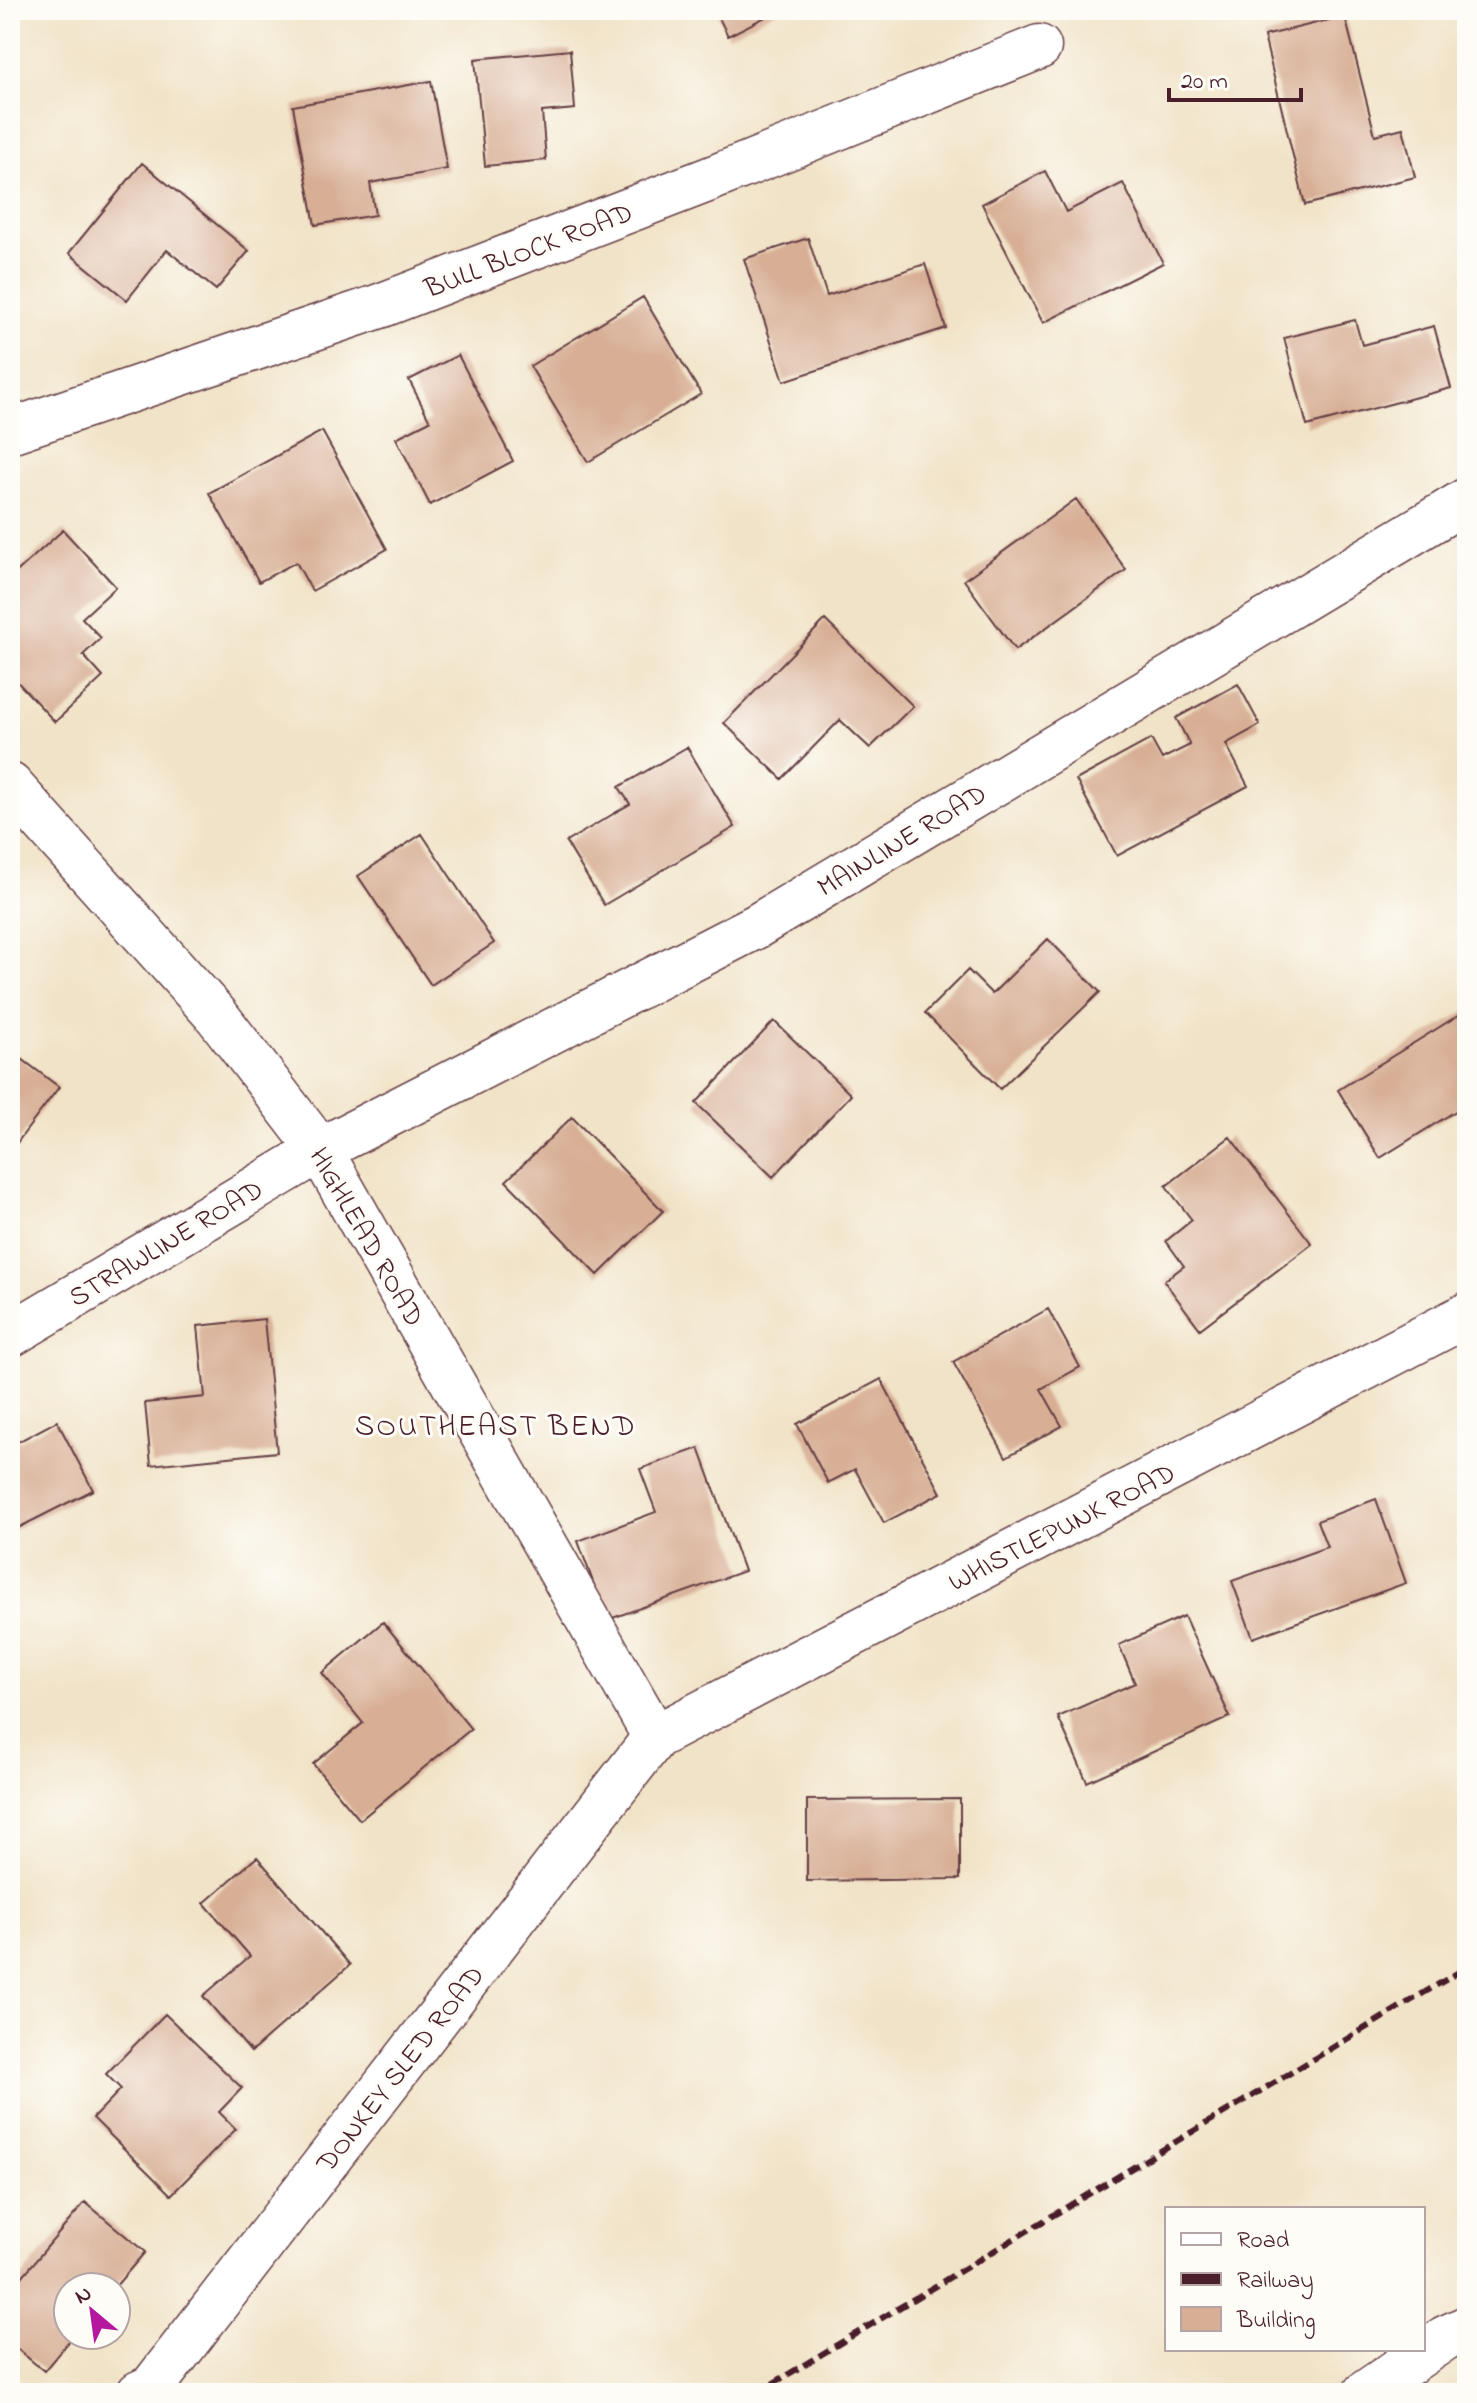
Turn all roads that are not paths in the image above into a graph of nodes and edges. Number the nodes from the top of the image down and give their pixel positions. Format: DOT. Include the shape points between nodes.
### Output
graph roads {
  1 [pos="1039,47"];
  2 [pos="10,431"];
  3 [pos="1467,500"];
  4 [pos="10,785"];
  5 [pos="320,1150"];
  6 [pos="1467,1315"];
  7 [pos="10,1335"];
  8 [pos="655,1737"];
  9 [pos="1467,2328"];
  10 [pos="139,2393"];
  11 [pos="1365,2393"];
  1 -- 2 [label="street, BULL BLOCK ROAD" via="380,306"];
  3 -- 5 [label="street, MAINLINE ROAD" via="757,926"];
  4 -- 5 [label="street, HIGHLEAD ROAD" via="217,1016"];
  5 -- 7 [label="street, STRAWLINE ROAD"];
  5 -- 8 [label="street, HIGHLEAD ROAD"];
  6 -- 8 [label="street, WHISTLEPUNK ROAD"];
  8 -- 10 [label="street, DONKEY SLED ROAD" via="152,2387"];
  9 -- 11 [label="street"];
}
